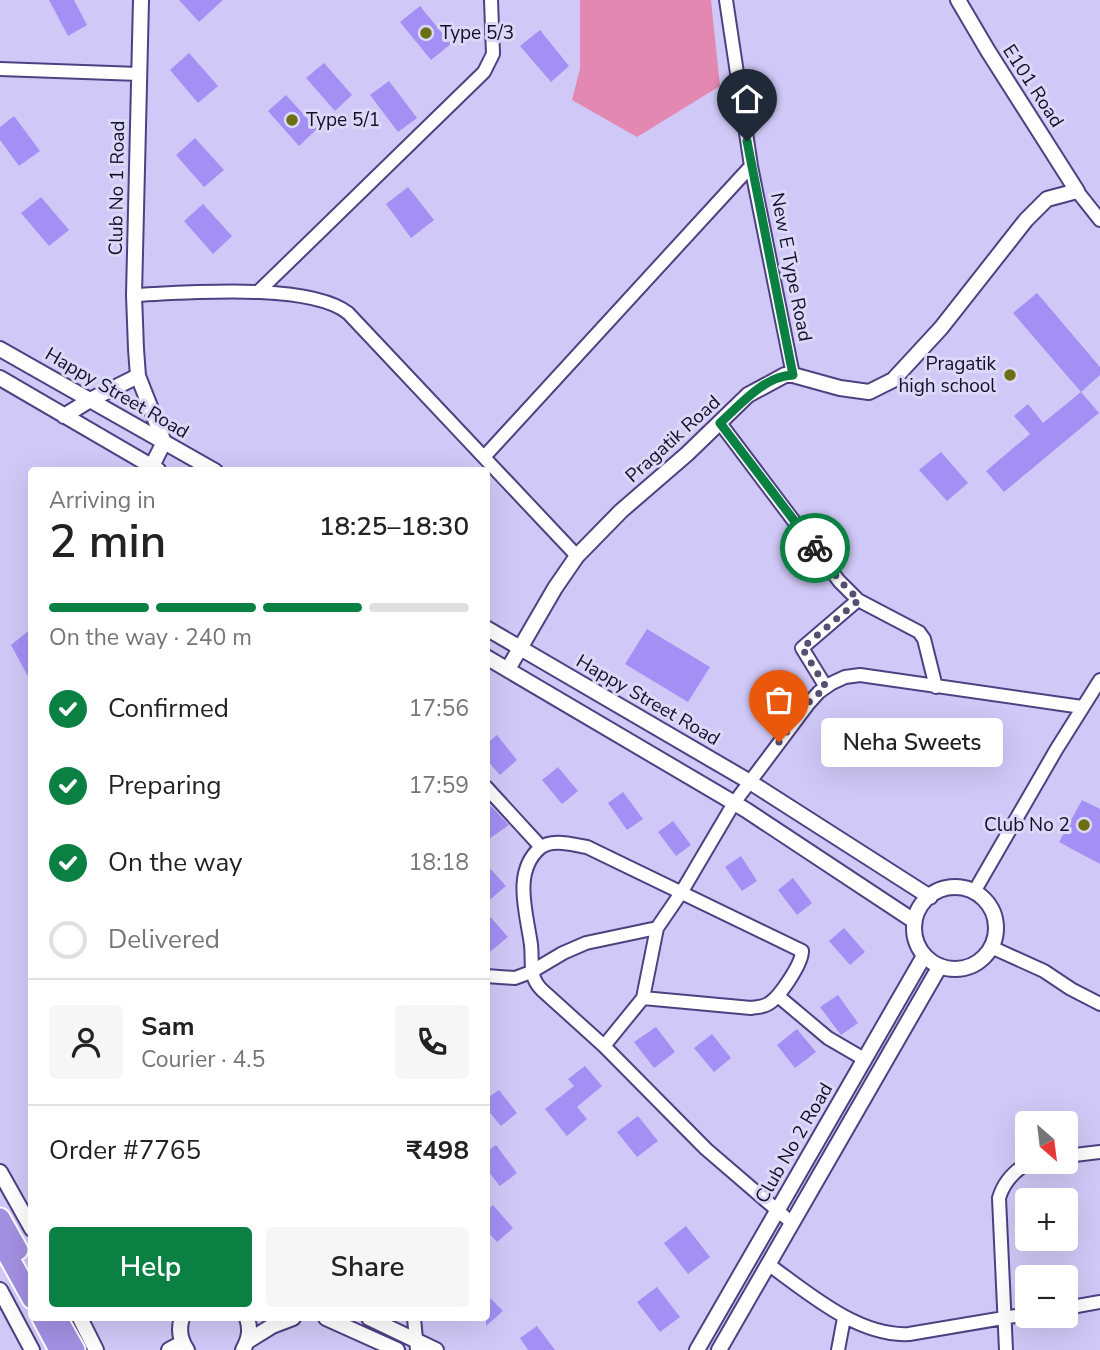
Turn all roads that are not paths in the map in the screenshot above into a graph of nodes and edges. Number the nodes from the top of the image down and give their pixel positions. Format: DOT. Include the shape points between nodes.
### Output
graph roads {
  1 [pos="141,0"];
  2 [pos="491,0"];
  3 [pos="726,0"];
  4 [pos="958,0"];
  5 [pos="0,69"];
  6 [pos="139,74"];
  7 [pos="751,166"];
  8 [pos="1077,191"];
  9 [pos="1100,220"];
  10 [pos="258,292"];
  11 [pos="134,295"];
  12 [pos="0,349"];
  13 [pos="793,375"];
  14 [pos="138,376"];
  15 [pos="0,378"];
  16 [pos="90,400"];
  17 [pos="64,416"];
  18 [pos="720,423"];
  19 [pos="164,442"];
  20 [pos="484,457"];
  21 [pos="153,467"];
  22 [pos="155,467"];
  23 [pos="208,467"];
  24 [pos="577,556"];
  25 [pos="859,600"];
  26 [pos="490,630"];
  27 [pos="522,648"];
  28 [pos="490,659"];
  29 [pos="508,669"];
  30 [pos="1100,680"];
  31 [pos="826,687"];
  32 [pos="936,687"];
  33 [pos="1082,707"];
  34 [pos="750,782"];
  35 [pos="490,791"];
  36 [pos="734,803"];
  37 [pos="541,847"];
  38 [pos="974,892"];
  39 [pos="681,893"];
  40 [pos="930,897"];
  41 [pos="914,921"];
  42 [pos="657,928"];
  43 [pos="991,947"];
  44 [pos="924,956"];
  45 [pos="940,966"];
  46 [pos="531,972"];
  47 [pos="490,976"];
  48 [pos="778,996"];
  49 [pos="643,998"];
  50 [pos="1100,1004"];
  51 [pos="604,1046"];
  52 [pos="864,1059"];
  53 [pos="1100,1152"];
  54 [pos="1078,1155"];
  55 [pos="0,1172"];
  56 [pos="1015,1174"];
  57 [pos="777,1210"];
  58 [pos="0,1218"];
  59 [pos="28,1222"];
  60 [pos="792,1223"];
  61 [pos="0,1241"];
  62 [pos="768,1264"];
  63 [pos="28,1266"];
  64 [pos="0,1290"];
  65 [pos="28,1292"];
  66 [pos="1100,1302"];
  67 [pos="1078,1306"];
  68 [pos="1015,1316"];
  69 [pos="844,1318"];
  70 [pos="1003,1318"];
  71 [pos="44,1321"];
  72 [pos="59,1321"];
  73 [pos="82,1321"];
  74 [pos="182,1321"];
  75 [pos="248,1321"];
  76 [pos="285,1321"];
  77 [pos="374,1321"];
  78 [pos="414,1321"];
  79 [pos="355,1324"];
  80 [pos="416,1344"];
  81 [pos="246,1345"];
  82 [pos="180,1348"];
  83 [pos="32,1350"];
  84 [pos="59,1350"];
  85 [pos="75,1350"];
  86 [pos="96,1350"];
  87 [pos="397,1350"];
  88 [pos="436,1350"];
  89 [pos="697,1350"];
  90 [pos="719,1350"];
  91 [pos="838,1350"];
  92 [pos="1006,1350"];
  1 -- 6 [label="street, Club No 1 Road"];
  2 -- 10 [label="street" via="494,54 484,72"];
  3 -- 7 [label="street, New E Type Road"];
  4 -- 8 [label="street, E101 Road"];
  5 -- 6 [label="street"];
  6 -- 11 [label="street, Club No 1 Road"];
  7 -- 13 [label="street, New E Type Road"];
  7 -- 20 [label="street"];
  8 -- 9 [label="street"];
  8 -- 13 [label="street" via="1047,199 1026,220 941,328 893,380 869,392"];
  10 -- 11 [label="street"];
  10 -- 20 [label="street" via="338,305"];
  11 -- 14 [label="street, Club No 1 Road"];
  12 -- 16 [label="street, Happy Street Road"];
  13 -- 18 [label="street, Pragatik Road" via="748,395"];
  14 -- 16 [label="street"];
  14 -- 19 [label="street, Club No 1 Road"];
  15 -- 17 [label="street"];
  16 -- 17 [label="street"];
  16 -- 19 [label="street, Happy Street Road"];
  17 -- 21 [label="street"];
  18 -- 24 [label="street, Pragatik Road"];
  18 -- 25 [label="street"];
  19 -- 22 [label="street"];
  19 -- 23 [label="street, Happy Street Road"];
  20 -- 24 [label="street"];
  24 -- 27 [label="street, Pragatik Road"];
  25 -- 31 [label="street" via="802,648"];
  25 -- 32 [label="street" via="919,632"];
  26 -- 27 [label="street, Happy Street Road"];
  27 -- 29 [label="street, Pragatik Road"];
  27 -- 34 [label="street, Happy Street Road"];
  28 -- 29 [label="street"];
  29 -- 36 [label="street"];
  30 -- 33 [label="street"];
  31 -- 32 [label="street" via="845,677 860,676"];
  31 -- 34 [label="street" via="808,703"];
  32 -- 33 [label="street"];
  33 -- 38 [label="street"];
  34 -- 36 [label="street"];
  34 -- 40 [label="street, Happy Street Road"];
  35 -- 37 [label="street"];
  36 -- 39 [label="street"];
  36 -- 41 [label="street"];
  37 -- 39 [label="street" via="555,843 587,847"];
  37 -- 46 [label="street" via="528,864 522,890 532,948"];
  38 -- 40 [label="street" via="954,887"];
  38 -- 43 [label="street" via="994,916"];
  39 -- 42 [label="street"];
  39 -- 48 [label="street" via="802,951"];
  40 -- 41 [label="street"];
  41 -- 44 [label="street" via="914,935"];
  42 -- 46 [label="street" via="586,943"];
  42 -- 49 [label="street"];
  43 -- 45 [label="street" via="966,967"];
  43 -- 50 [label="street"];
  44 -- 45 [label="street"];
  44 -- 52 [label="street, Club No 2 Road"];
  45 -- 60 [label="street, Club No 2 Road"];
  46 -- 47 [label="street" via="515,978"];
  46 -- 51 [label="street" via="542,990"];
  48 -- 49 [label="street" via="751,1008"];
  48 -- 52 [label="street" via="828,1038"];
  49 -- 51 [label="street"];
  51 -- 57 [label="street" via="706,1149"];
  52 -- 57 [label="street, Club No 2 Road"];
  53 -- 54 [label="street"];
  55 -- 59 [label="street"];
  56 -- 70 [label="street" via="999,1198"];
  57 -- 60 [label="street"];
  57 -- 89 [label="street, Club No 2 Road"];
  58 -- 63 [label="highway"];
  60 -- 62 [label="street, Club No 2 Road"];
  61 -- 65 [label="highway"];
  62 -- 69 [label="street"];
  62 -- 90 [label="street, Club No 2 Road"];
  64 -- 83 [label="street"];
  66 -- 67 [label="street"];
  68 -- 70 [label="street"];
  69 -- 70 [label="street" via="901,1334"];
  69 -- 91 [label="street"];
  70 -- 92 [label="street"];
  71 -- 84 [label="highway"];
  72 -- 85 [label="highway"];
  73 -- 86 [label="street"];
  74 -- 82 [label="street"];
  75 -- 81 [label="street"];
  76 -- 81 [label="street"];
  77 -- 80 [label="street"];
  78 -- 80 [label="street"];
  79 -- 87 [label="street"];
  80 -- 88 [label="street"];
}
